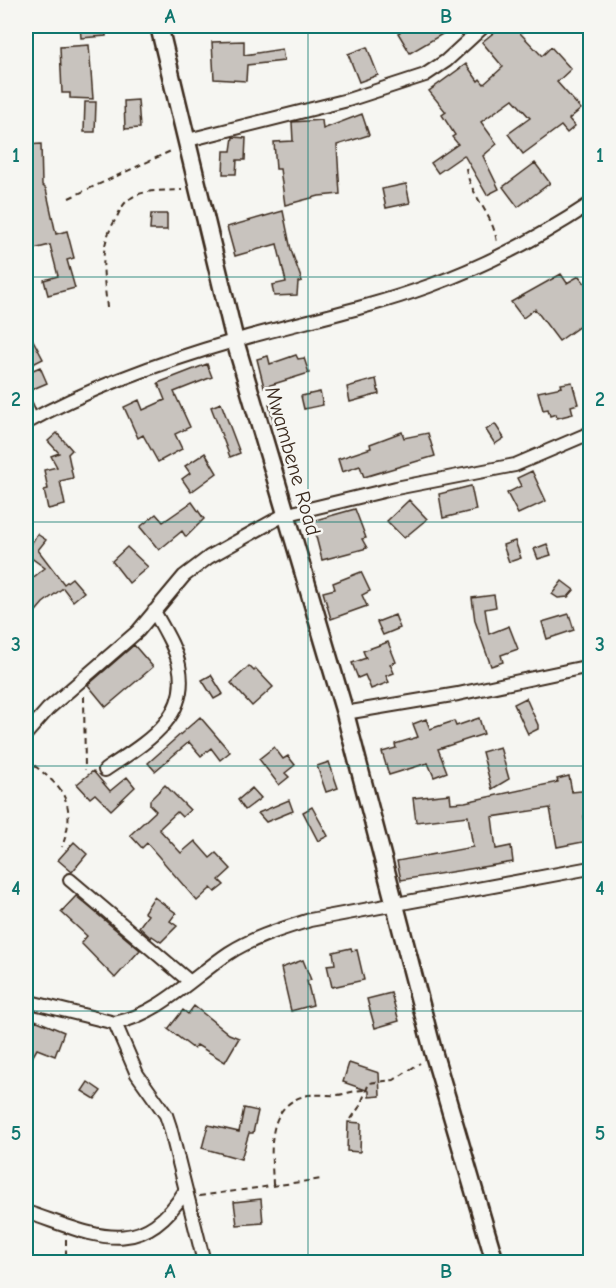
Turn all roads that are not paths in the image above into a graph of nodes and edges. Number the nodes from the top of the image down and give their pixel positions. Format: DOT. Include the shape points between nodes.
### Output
graph roads {
  1 [pos="159,26"];
  2 [pos="484,26"];
  3 [pos="189,140"];
  4 [pos="591,204"];
  5 [pos="235,341"];
  6 [pos="26,406"];
  7 [pos="29,422"];
  8 [pos="591,433"];
  9 [pos="284,515"];
  10 [pos="154,611"];
  11 [pos="591,666"];
  12 [pos="345,713"];
  13 [pos="26,734"];
  14 [pos="105,770"];
  15 [pos="591,867"];
  16 [pos="70,880"];
  17 [pos="395,906"];
  18 [pos="189,981"];
  19 [pos="26,1001"];
  20 [pos="115,1023"];
  21 [pos="186,1195"];
  22 [pos="26,1212"];
  23 [pos="204,1263"];
  24 [pos="495,1263"];
  1 -- 3 [label="street, Mwambene Road"];
  2 -- 3 [label="street" via="425,75 348,100"];
  3 -- 5 [label="street, Mwambene Road"];
  4 -- 5 [label="street" via="498,258 427,286"];
  5 -- 7 [label="street" via="110,383"];
  5 -- 9 [label="street, Mwambene Road"];
  6 -- 7 [label="street"];
  8 -- 9 [label="street" via="514,465"];
  9 -- 10 [label="street" via="209,557 184,576"];
  9 -- 12 [label="street, Mwambene Road"];
  10 -- 13 [label="street" via="138,631 82,678"];
  10 -- 14 [label="street" via="179,667 180,689 175,710 164,728"];
  11 -- 12 [label="street"];
  12 -- 17 [label="street, Mwambene Road"];
  15 -- 17 [label="street"];
  16 -- 18 [label="street"];
  17 -- 18 [label="street" via="310,920 281,929 238,948"];
  17 -- 24 [label="street, Mwambene Road"];
  18 -- 20 [label="street" via="130,1020"];
  19 -- 20 [label="street"];
  20 -- 21 [label="street" via="137,1074 166,1115"];
  21 -- 22 [label="street" via="172,1214 149,1231 119,1237 99,1236"];
  21 -- 23 [label="street"];
}
